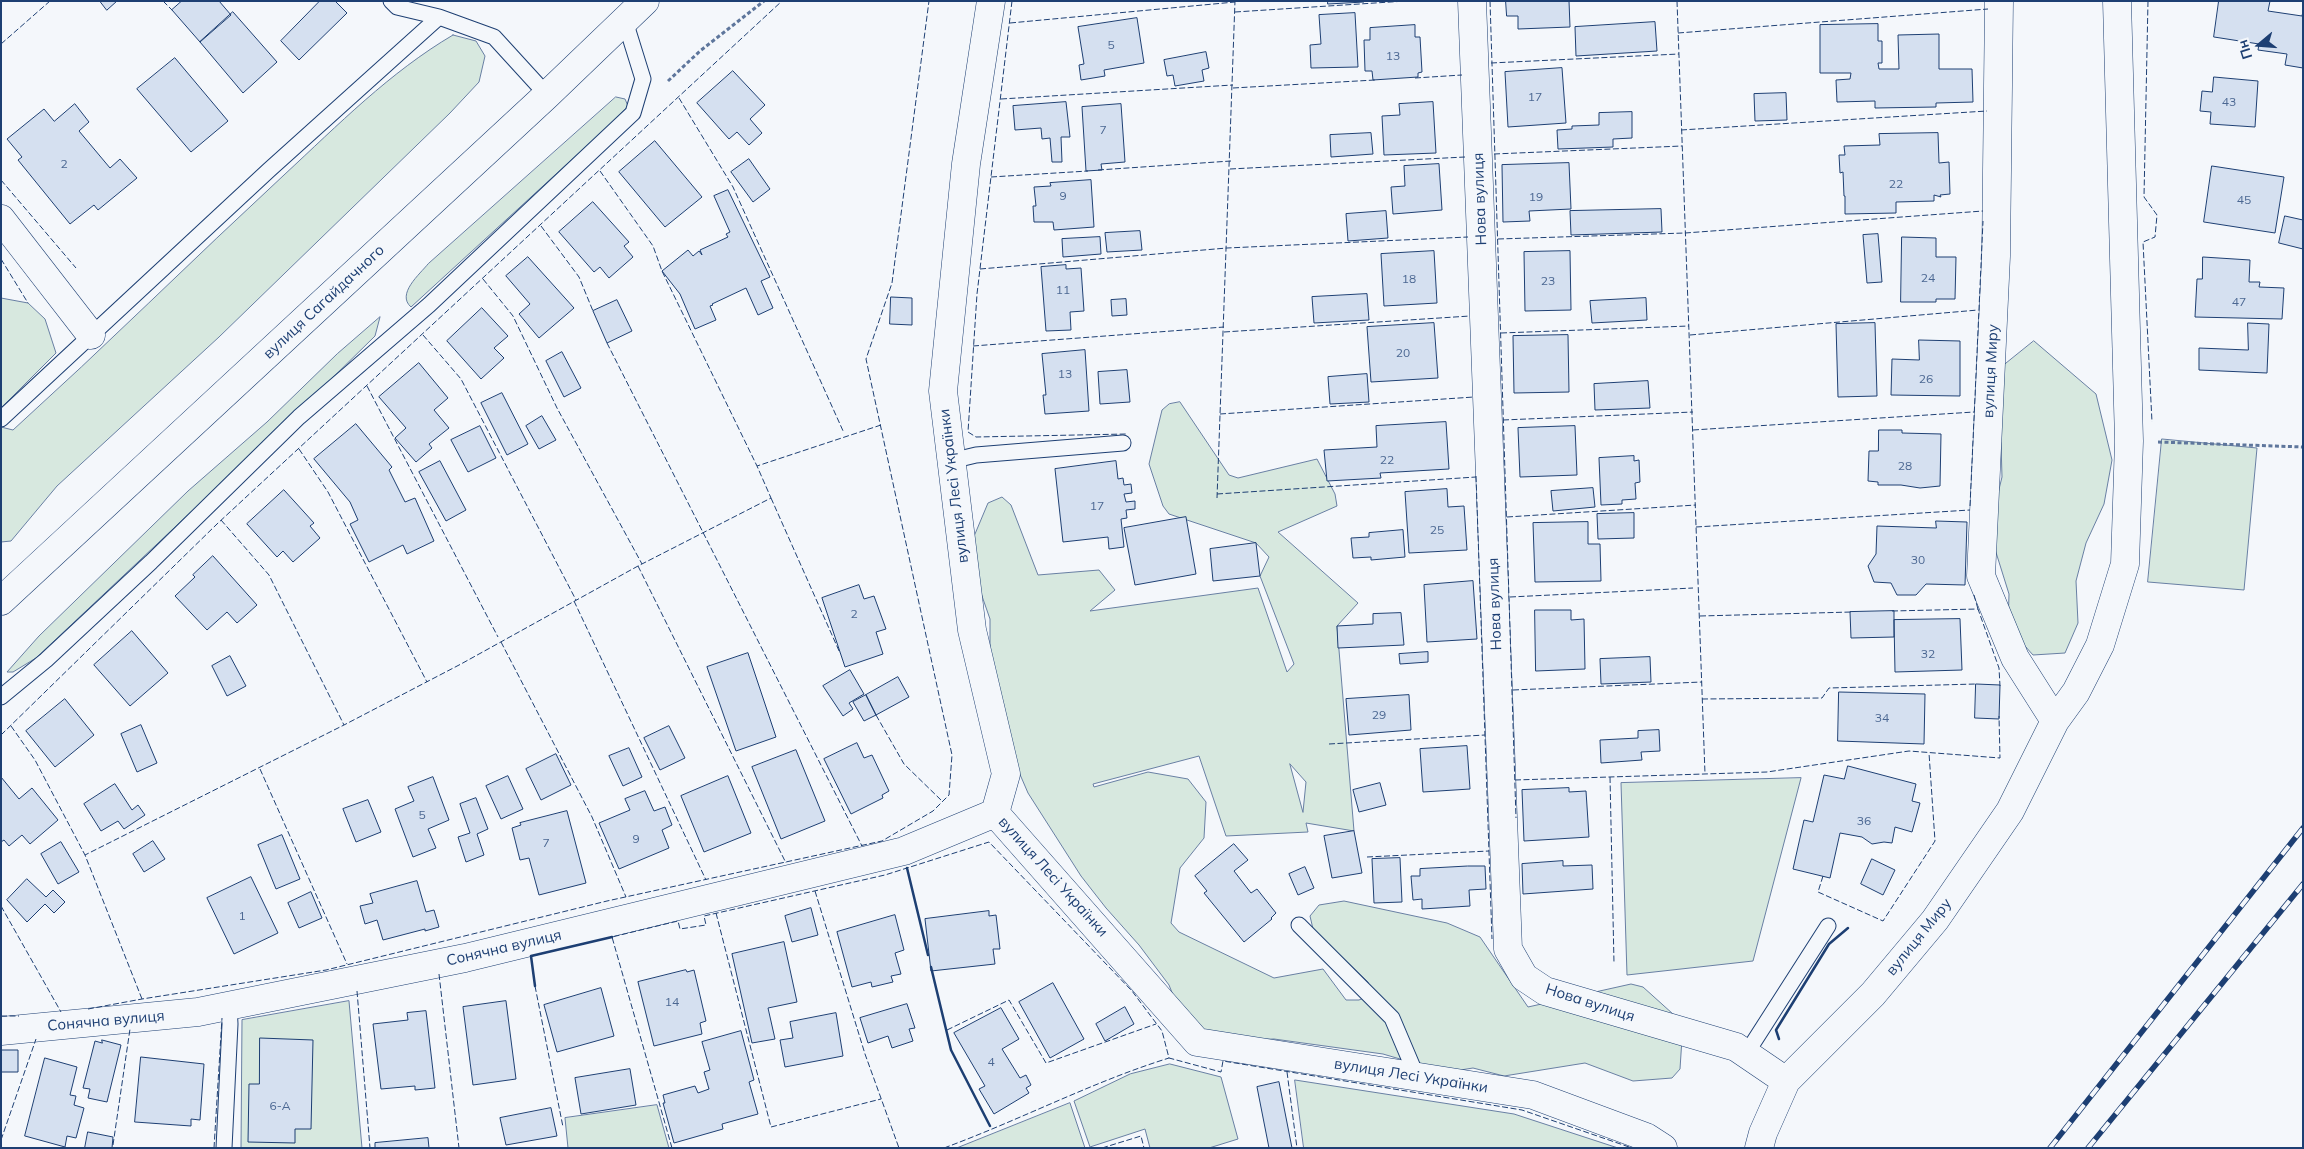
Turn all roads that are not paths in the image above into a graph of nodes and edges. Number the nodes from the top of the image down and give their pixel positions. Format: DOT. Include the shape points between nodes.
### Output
graph roads {
  1 [pos="391,1"];
  2 [pos="645,1"];
  3 [pos="991,1"];
  4 [pos="1472,1"];
  5 [pos="1999,1"];
  6 [pos="2117,1"];
  7 [pos="439,17"];
  8 [pos="626,21"];
  9 [pos="547,95"];
  10 [pos="1,219"];
  11 [pos="91,335"];
  12 [pos="1,419"];
  13 [pos="1123,442"];
  14 [pos="951,461"];
  15 [pos="1,602"];
  16 [pos="1,697"];
  17 [pos="2055,721"];
  18 [pos="995,813"];
  19 [pos="1299,926"];
  20 [pos="1828,926"];
  21 [pos="229,1006"];
  22 [pos="1,1031"];
  23 [pos="1741,1050"];
  24 [pos="1417,1077"];
  25 [pos="1786,1081"];
  26 [pos="224,1148"];
  27 [pos="1662,1148"];
  28 [pos="1759,1148"];
  1 -- 7 [label="lane" via="398,7"];
  2 -- 8 [label="street, вулиця Сагайдачного"];
  3 -- 14 [label="street, вулиця Лесі Українки" via="966,164 943,391"];
  4 -- 23 [label="street, Нова вулиця" via="1508,949 1524,977 1545,991"];
  5 -- 17 [label="street, вулиця Миру" via="1996,256 1981,576 2015,658"];
  6 -- 17 [label="street, вулиця Миру" via="2129,442 2125,564 2100,645 2076,692"];
  7 -- 9 [label="lane" via="494,37"];
  7 -- 11 [label="lane"];
  8 -- 9 [label="street, вулиця Сагайдачного"];
  8 -- 16 [label="lane" via="643,79 633,113 429,304 299,417 151,562 46,660"];
  9 -- 15 [label="street, вулиця Сагайдачного"];
  10 -- 11 [label="street"];
  11 -- 12 [label="lane"];
  13 -- 14 [label="lane" via="976,455"];
  14 -- 18 [label="street, вулиця Лесі Українки" via="972,630 1006,774"];
  17 -- 25 [label="street, вулиця Миру" via="2010,811 1936,920 1873,994"];
  18 -- 21 [label="street, Сонячна вулиця" via="904,851 465,958"];
  18 -- 24 [label="street, вулиця Лесі Українки" via="1197,1042"];
  19 -- 24 [label="lane" via="1392,1018"];
  20 -- 23 [label="lane"];
  21 -- 22 [label="street, Сонячна вулиця" via="198,1012"];
  21 -- 26 [label="lane"];
  23 -- 25 [label="street"];
  24 -- 27 [label="street, вулиця Лесі Українки" via="1533,1095 1646,1137"];
  25 -- 28 [label="street"];
}
